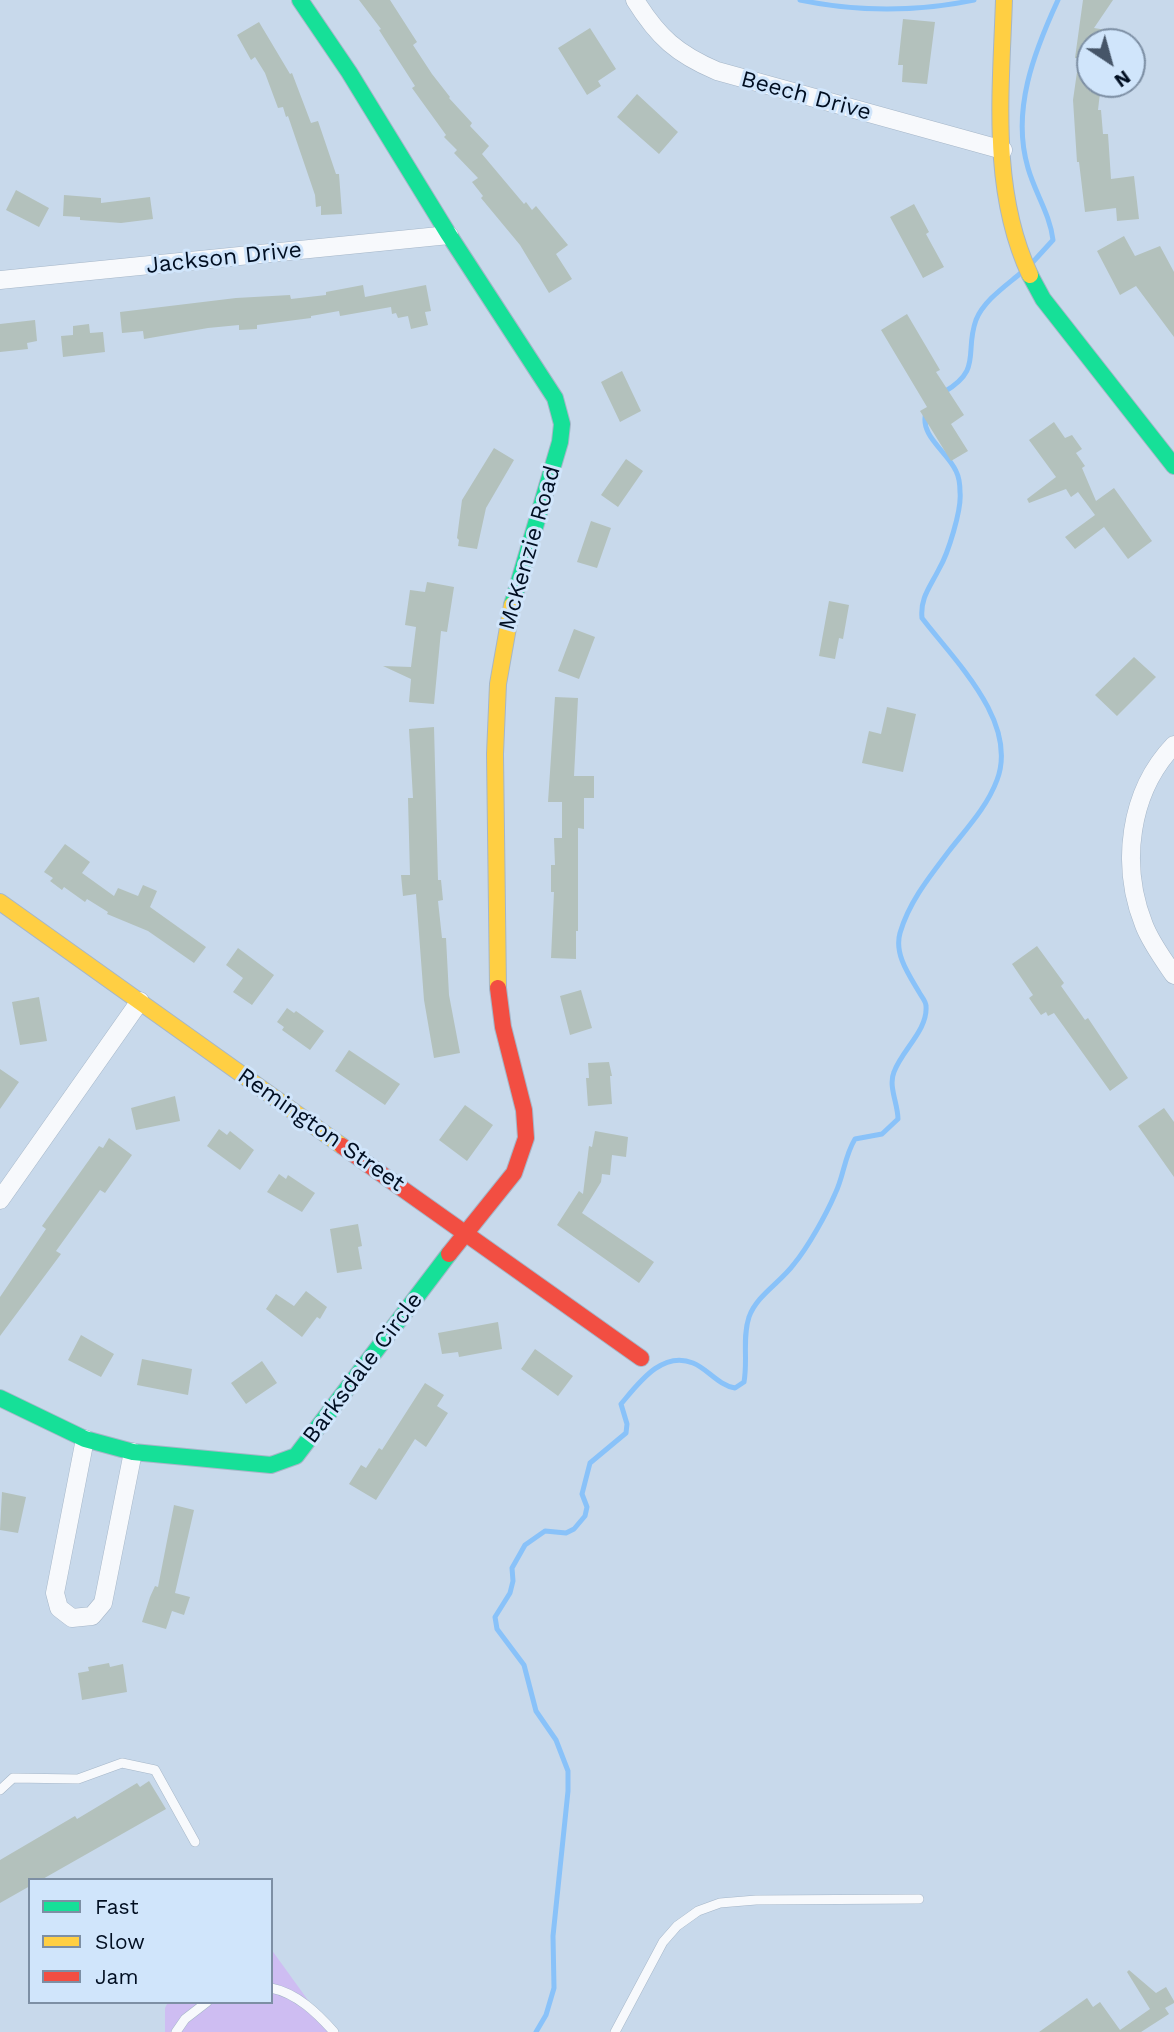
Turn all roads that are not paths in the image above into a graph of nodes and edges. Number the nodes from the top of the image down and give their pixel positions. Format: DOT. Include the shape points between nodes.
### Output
graph roads {
  1 [pos="300,0"];
  2 [pos="635,0"];
  3 [pos="1004,0"];
  4 [pos="1003,150"];
  5 [pos="449,235"];
  6 [pos="0,280"];
  7 [pos="1174,466"];
  8 [pos="1174,745"];
  9 [pos="0,902"];
  10 [pos="1174,975"];
  11 [pos="141,1001"];
  12 [pos="0,1200"];
  13 [pos="465,1233"];
  14 [pos="641,1358"];
  15 [pos="0,1398"];
  16 [pos="85,1439"];
  17 [pos="133,1452"];
  18 [pos="0,1790"];
  19 [pos="195,1842"];
  20 [pos="919,1899"];
  21 [pos="273,1988"];
  22 [pos="204,2004"];
  23 [pos="176,2032"];
  24 [pos="334,2032"];
  25 [pos="615,2032"];
  1 -- 5 [label="street, McKenzie Road"];
  2 -- 4 [label="street, Beech Drive" via="667,43 717,71"];
  3 -- 4 [label="street"];
  4 -- 7 [label="street" via="1007,199 1027,269 1051,310"];
  5 -- 6 [label="street, Jackson Drive"];
  5 -- 13 [label="street, McKenzie Road" via="555,398 562,424 509,613 498,684 496,975 526,1138 514,1173"];
  8 -- 10 [label="street" via="1144,789 1133,823 1130,856 1133,892 1144,926"];
  9 -- 11 [label="street, Remington Street"];
  11 -- 12 [label="street"];
  11 -- 13 [label="street, Remington Street"];
  13 -- 14 [label="street, Remington Street"];
  13 -- 17 [label="street, Barksdale Circle" via="296,1457 271,1465"];
  15 -- 16 [label="street, Barksdale Circle"];
  16 -- 17 [label="street, Barksdale Circle"];
  16 -- 17 [label="street" via="55,1592 60,1608 72,1618 92,1616 103,1603"];
  18 -- 19 [label="lane" via="13,1778 78,1779 122,1763 155,1770"];
  20 -- 25 [label="lane" via="756,1899 698,1911 663,1942"];
  21 -- 24 [label="lane" via="316,2011"];
  22 -- 23 [label="lane"];
}
